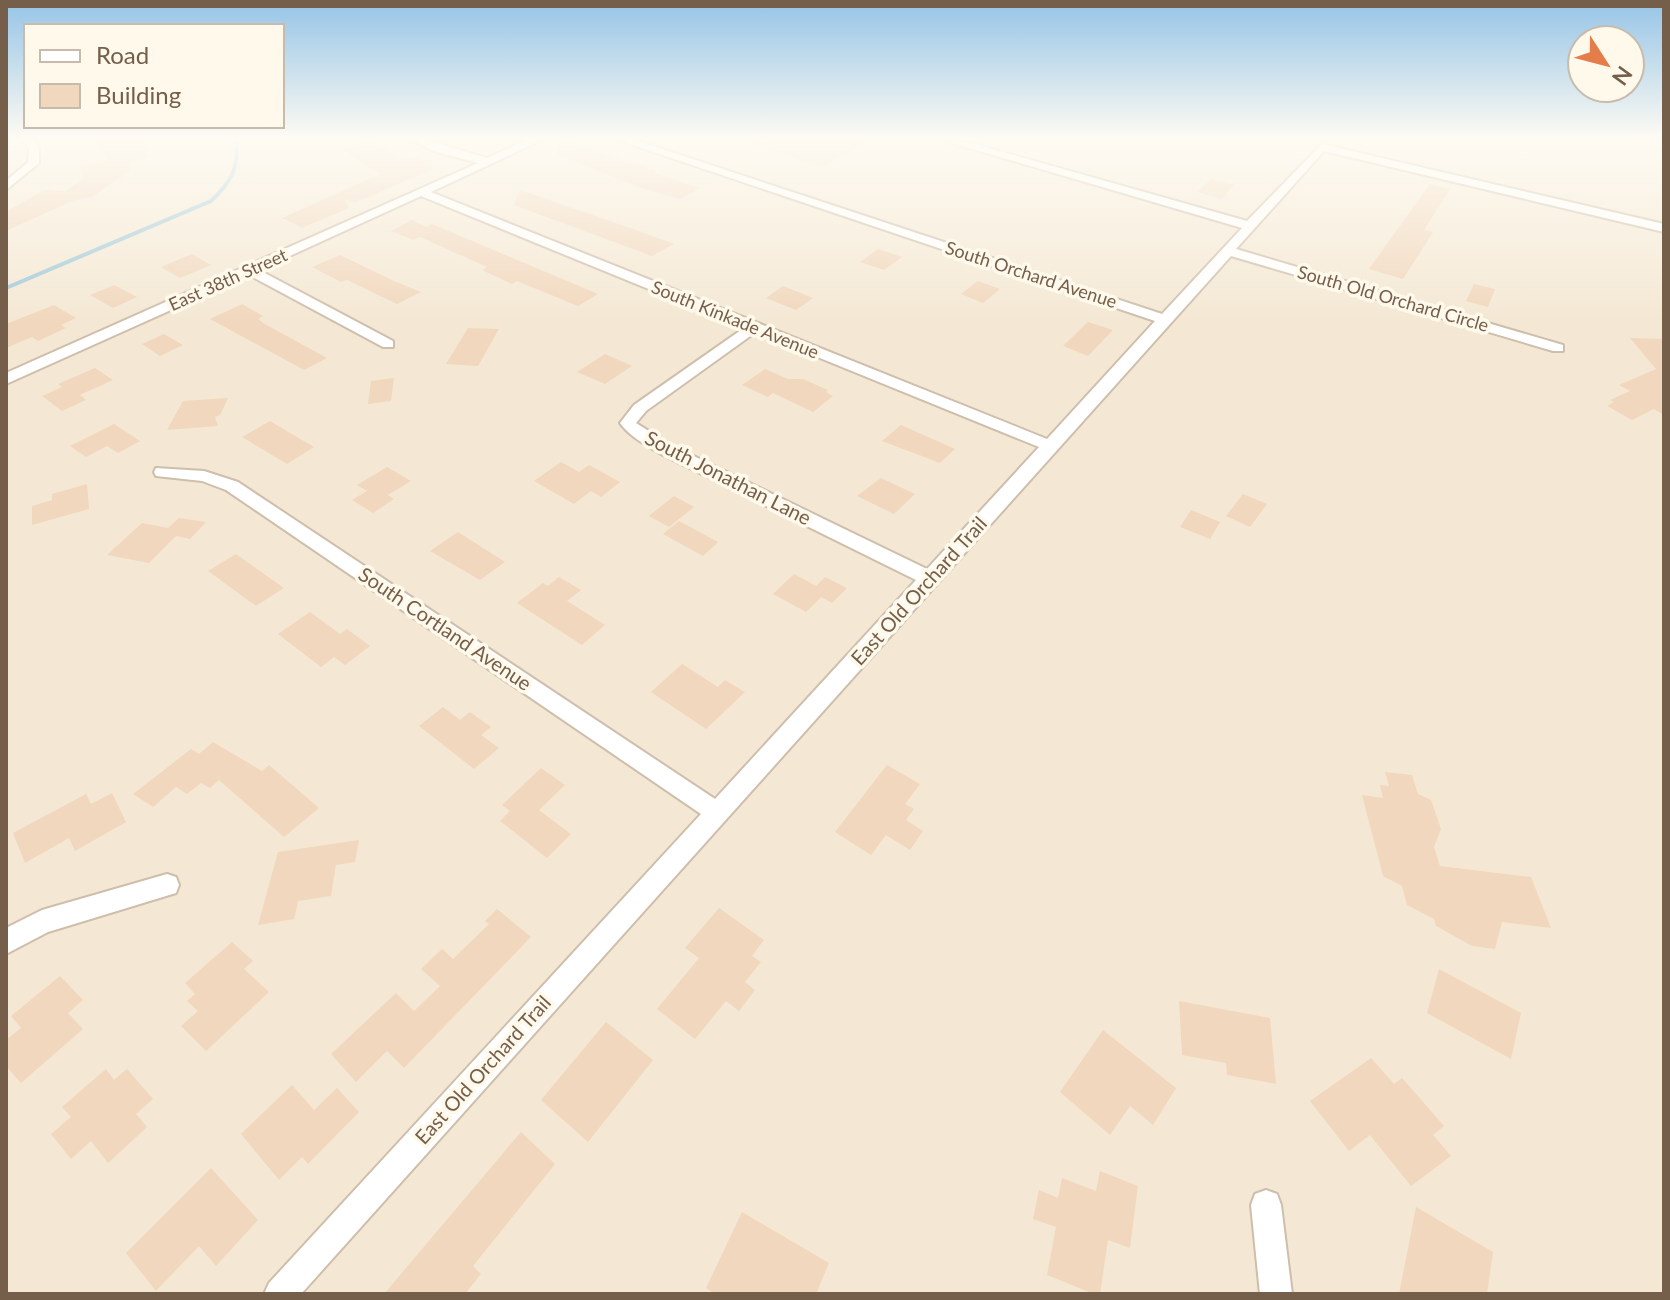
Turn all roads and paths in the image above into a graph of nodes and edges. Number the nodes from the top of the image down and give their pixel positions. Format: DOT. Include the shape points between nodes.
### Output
graph roads {
  1 [pos="402,201"];
  2 [pos="442,201"];
  3 [pos="806,201"];
  4 [pos="1161,201"];
  5 [pos="1273,201"];
  6 [pos="1554,201"];
  7 [pos="1250,226"];
  8 [pos="1664,228"];
  9 [pos="1228,251"];
  10 [pos="250,270"];
  11 [pos="1165,320"];
  12 [pos="754,327"];
  13 [pos="388,344"];
  14 [pos="1558,348"];
  15 [pos="6,379"];
  16 [pos="1050,446"];
  17 [pos="162,472"];
  18 [pos="930,579"];
  19 [pos="717,813"];
  20 [pos="167,885"];
  21 [pos="6,942"];
  22 [pos="1266,1205"];
  23 [pos="280,1294"];
  24 [pos="1276,1294"];
  1 -- 10 [label="street, East 38th Street"];
  2 -- 12 [label="street, South Kinkade Avenue"];
  3 -- 11 [label="street, South Orchard Avenue"];
  4 -- 7 [label="street"];
  5 -- 7 [label="street, East Old Orchard Trail"];
  6 -- 8 [label="street, East Old Orchard Trail"];
  7 -- 9 [label="street, East Old Orchard Trail"];
  9 -- 11 [label="street, East Old Orchard Trail"];
  9 -- 14 [label="street, South Old Orchard Circle"];
  10 -- 13 [label="street"];
  10 -- 15 [label="street, East 38th Street"];
  11 -- 16 [label="street, East Old Orchard Trail"];
  12 -- 16 [label="street, South Kinkade Avenue"];
  12 -- 18 [label="street, South Jonathan Lane" via="640,408 628,423 665,449"];
  16 -- 18 [label="street, East Old Orchard Trail"];
  17 -- 19 [label="street, South Cortland Avenue" via="204,476 232,486"];
  18 -- 19 [label="street, East Old Orchard Trail"];
  19 -- 23 [label="street, East Old Orchard Trail"];
  20 -- 21 [label="street" via="42,922"];
  22 -- 24 [label="street"];
}
